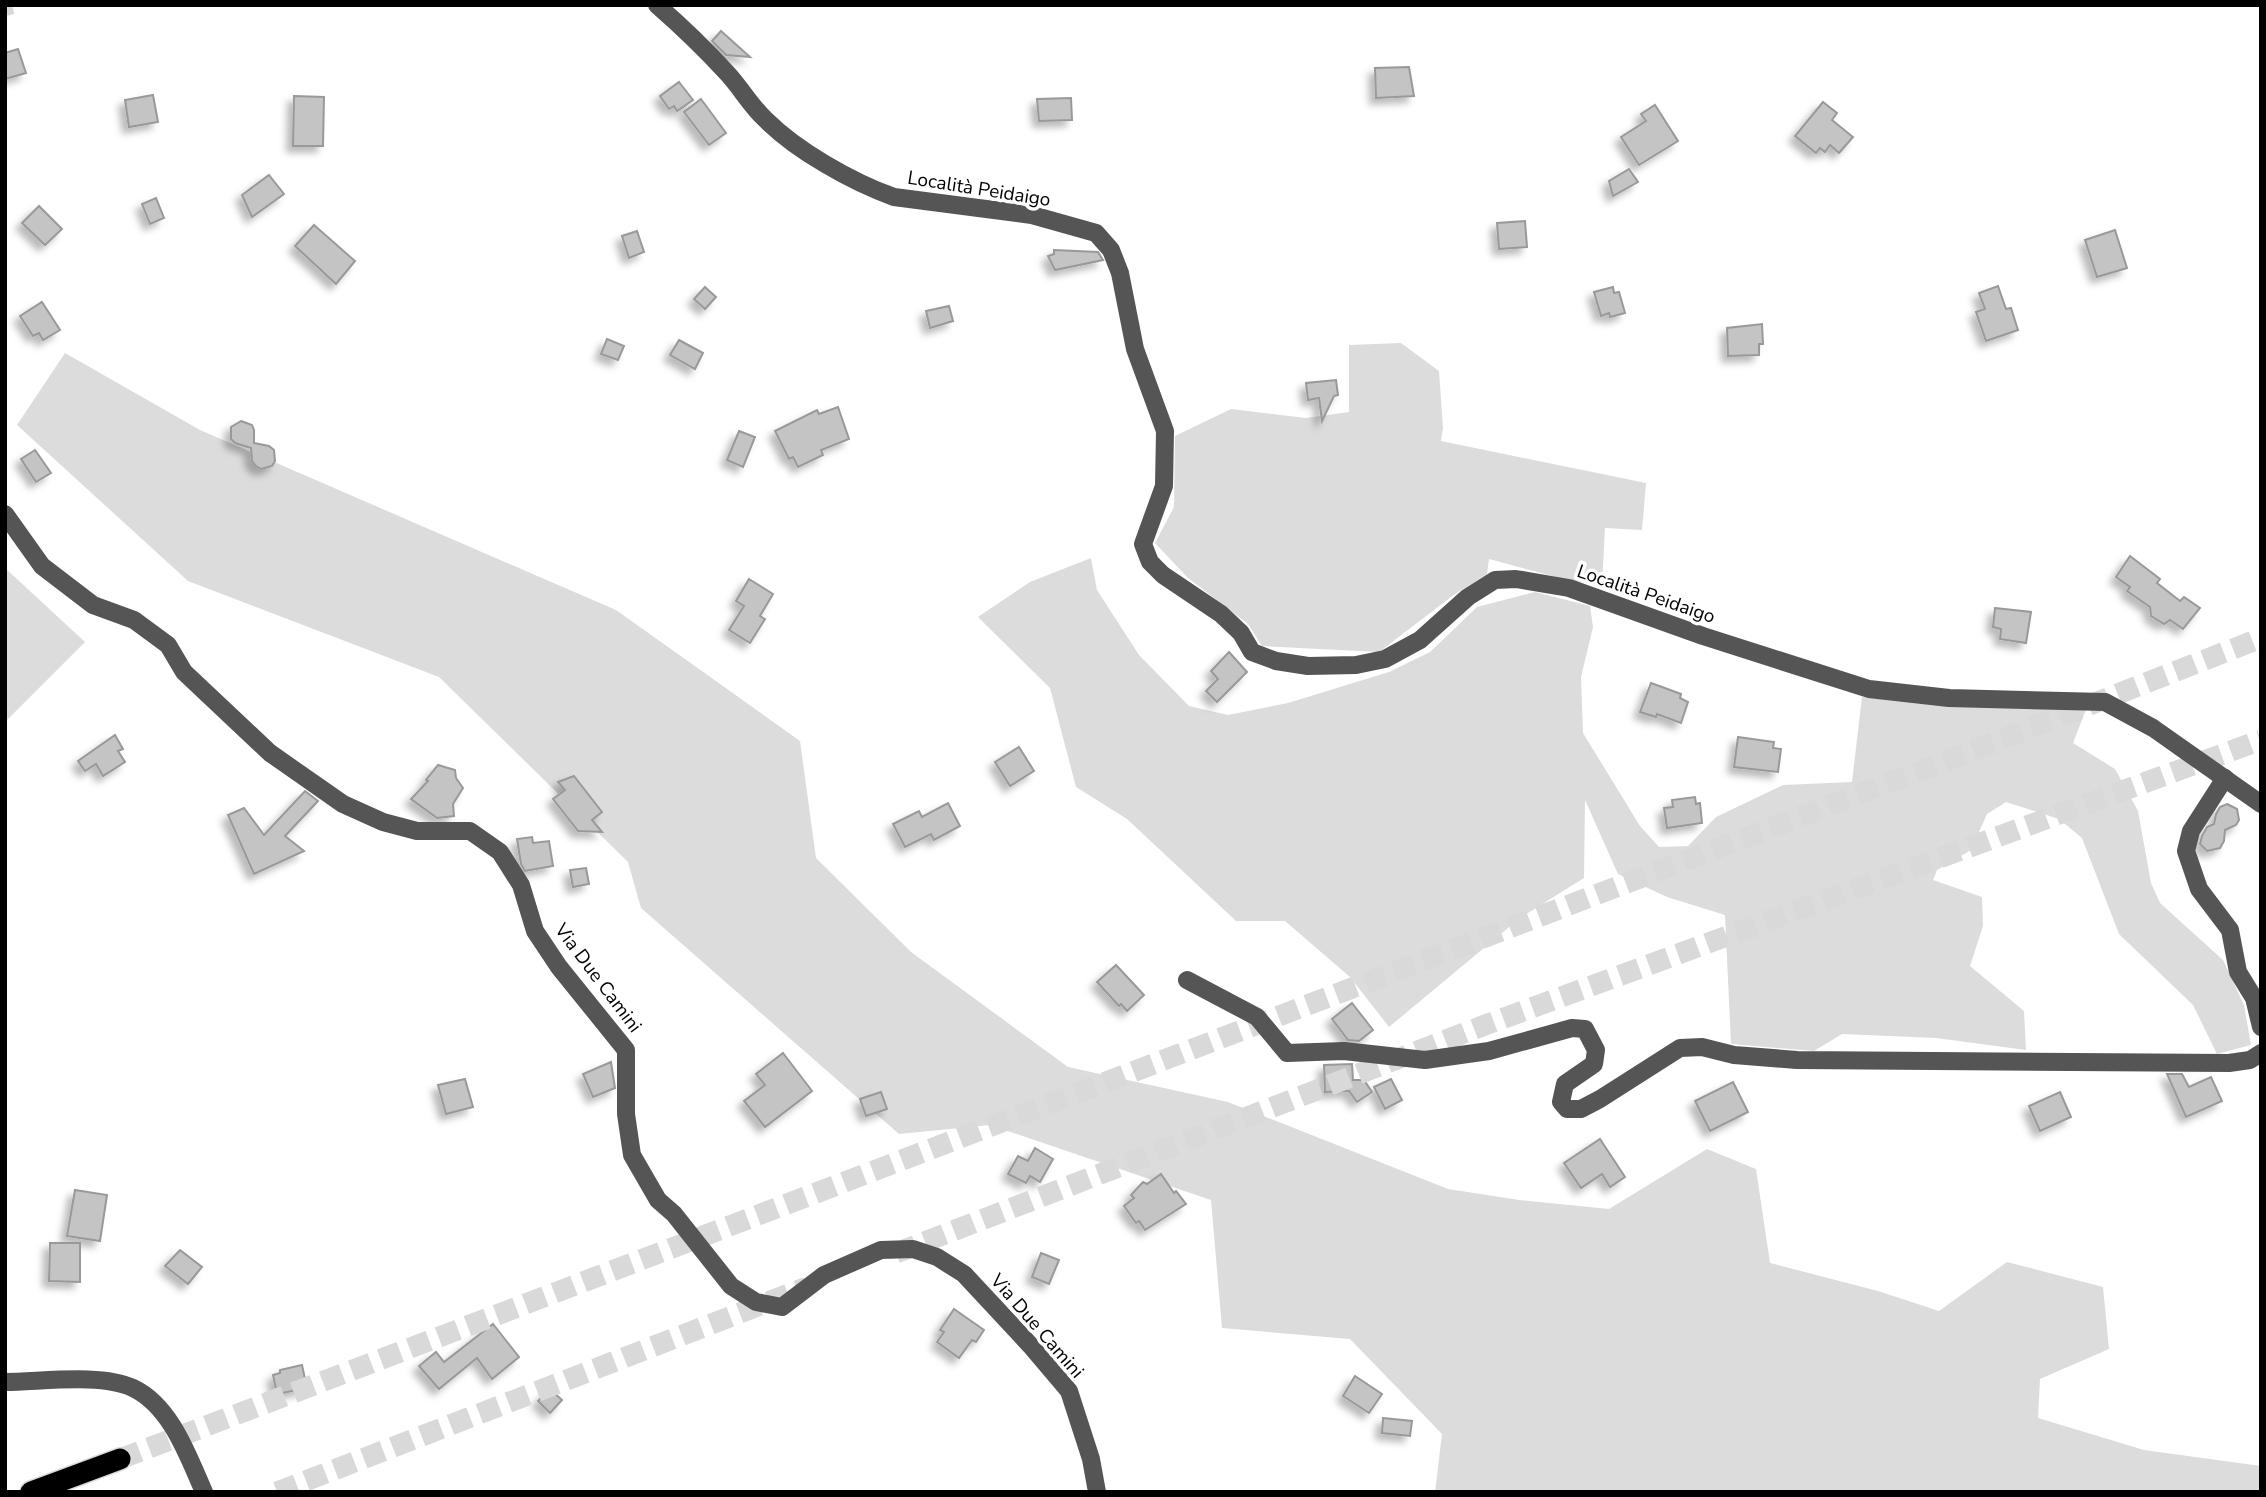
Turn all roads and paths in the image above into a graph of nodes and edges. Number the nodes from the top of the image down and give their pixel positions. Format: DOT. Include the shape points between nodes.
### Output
graph roads {
  1 [pos="657,5"];
  2 [pos="5,514"];
  3 [pos="2225,778"];
  4 [pos="2261,804"];
  5 [pos="1187,980"];
  6 [pos="2261,1027"];
  7 [pos="2261,1053"];
  8 [pos="5,1382"];
  9 [pos="120,1459"];
  10 [pos="31,1492"];
  11 [pos="204,1492"];
  12 [pos="1097,1492"];
  1 -- 3 [label="street, Località Peidaigo" via="729,75 767,122 873,190 894,197 1032,215 1096,233 1111,250 1120,273 1135,349 1165,431 1164,486 1143,544 1150,562 1163,575 1221,614 1252,652 1308,666 1385,659 1420,640 1468,597 1495,580 1516,579 1569,588 1869,689 1949,698 2105,702"];
  2 -- 12 [label="street, Via Due Camini" via="42,566 93,605 134,620 168,645 184,672 270,753 343,804 417,831 470,831 500,852 521,885 535,930 626,1051 626,1114 632,1155 658,1200 731,1286 756,1302 782,1307 824,1275 881,1251 912,1249 937,1257 964,1274 1069,1391"];
  3 -- 4 [label="street, Località Peidaigo"];
  3 -- 6 [label="street" via="2190,831 2186,851 2199,889 2230,930 2238,972 2253,998"];
  5 -- 7 [label="street" via="1258,1017 1286,1053 1344,1051 1425,1060 1489,1051 1585,1028 1597,1050 1594,1063 1565,1084 1561,1102 1567,1109 1600,1099 1680,1048 1811,1060 2230,1063"];
  8 -- 11 [label="street" via="99,1380 132,1387 152,1401 168,1421"];
  9 -- 10 [label="highway"];
}
